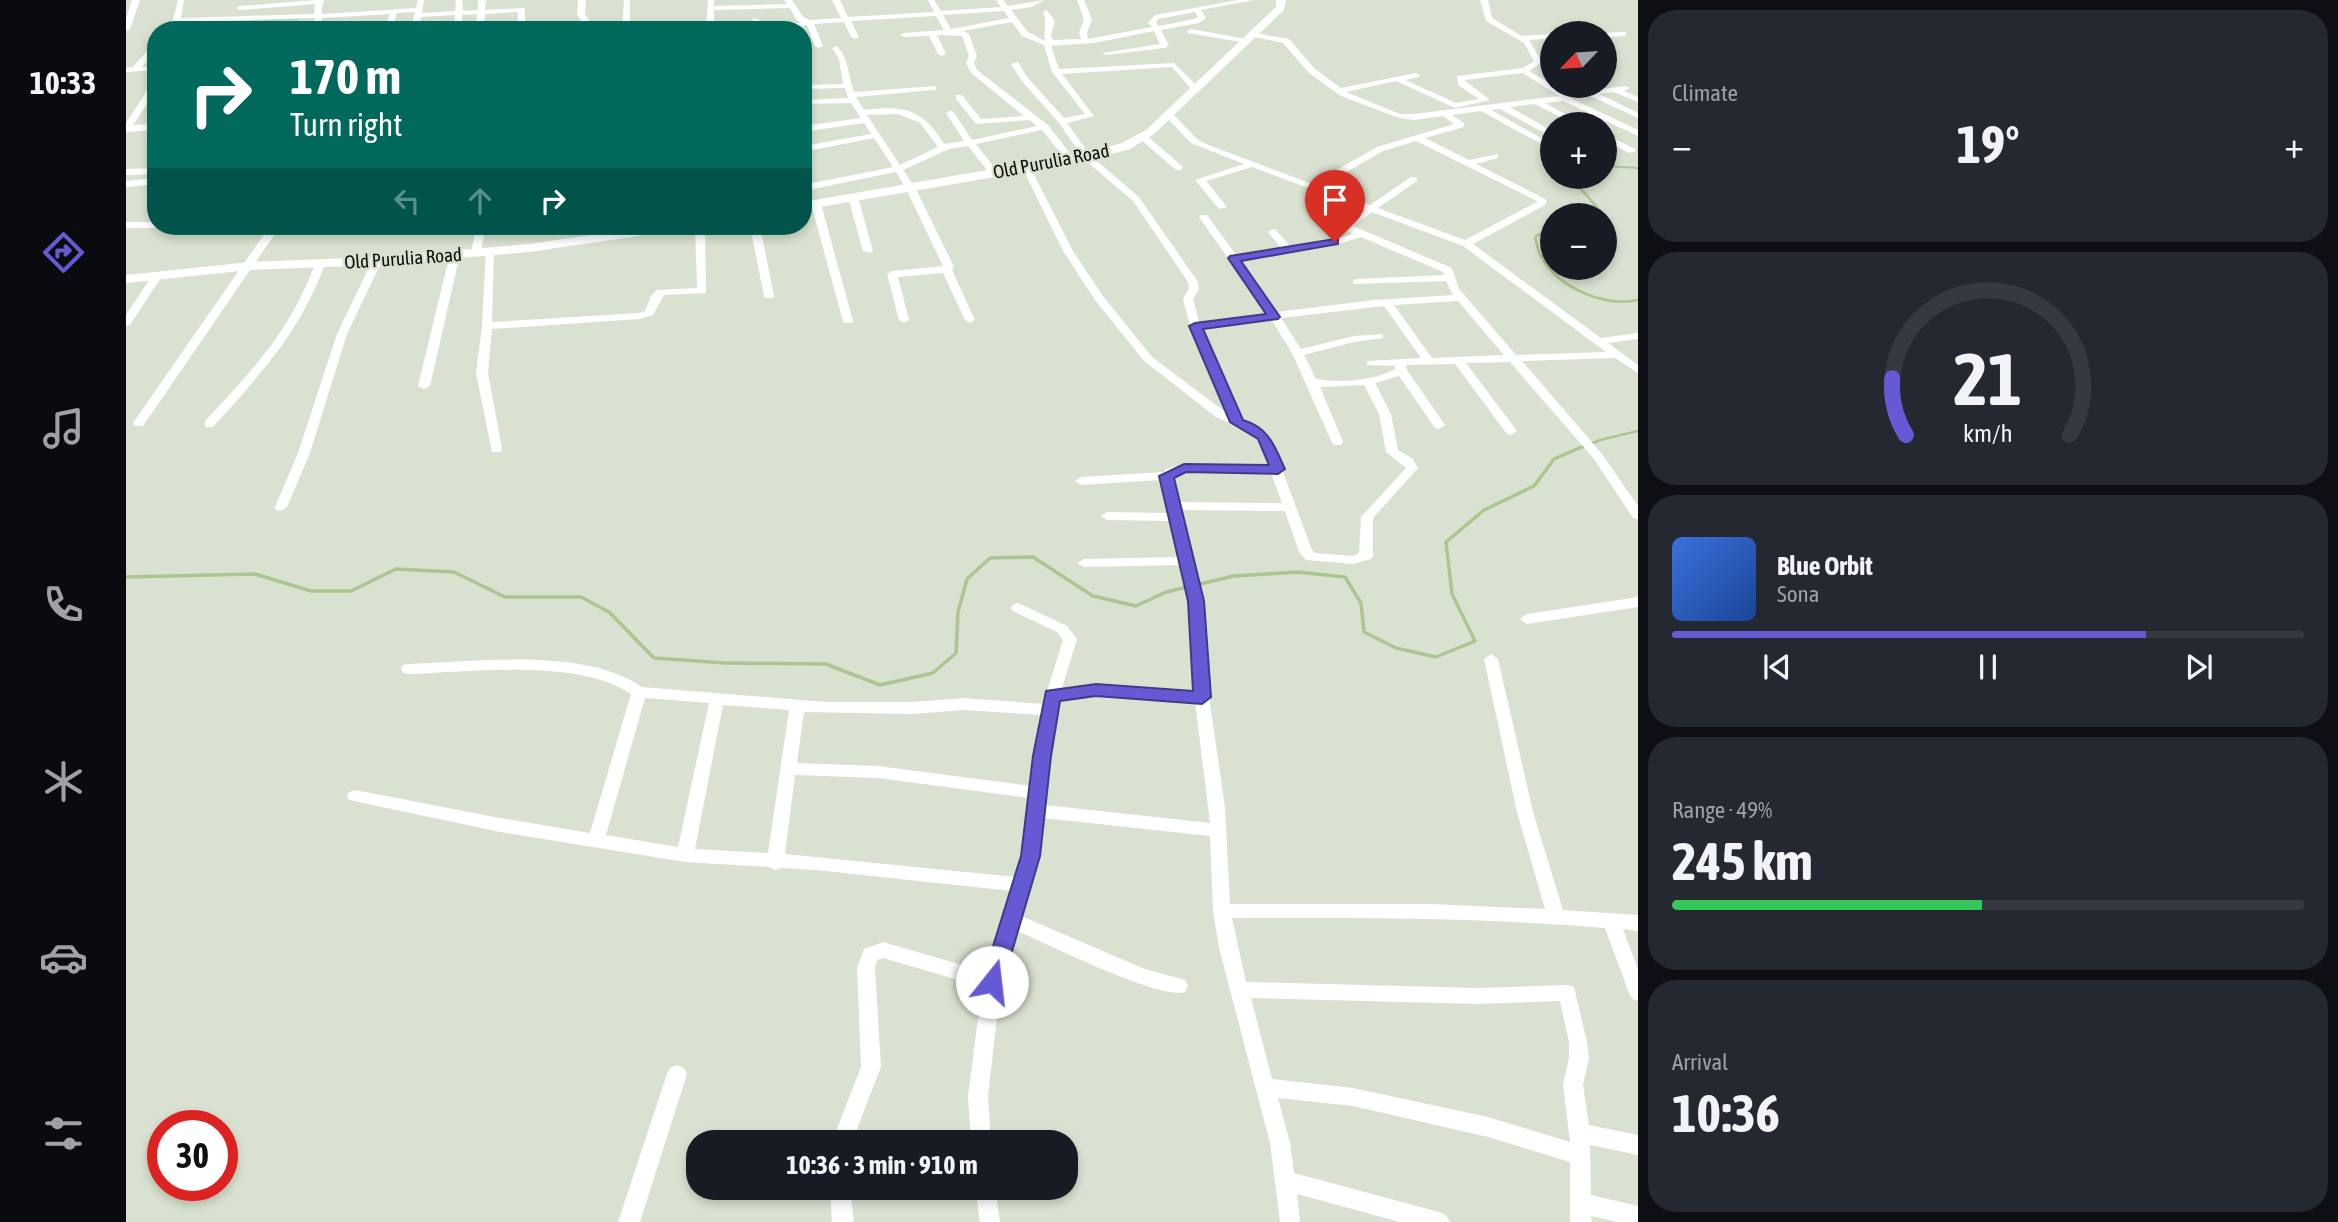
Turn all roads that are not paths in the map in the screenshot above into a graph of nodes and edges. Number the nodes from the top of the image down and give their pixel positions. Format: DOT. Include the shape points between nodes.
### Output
graph roads {
  1 [pos="136,0"];
  2 [pos="194,0"];
  3 [pos="382,0"];
  4 [pos="421,0"];
  5 [pos="460,0"];
  6 [pos="482,0"];
  7 [pos="522,0"];
  8 [pos="582,0"];
  9 [pos="627,0"];
  10 [pos="836,0"];
  11 [pos="931,0"];
  12 [pos="999,0"];
  13 [pos="1040,0"];
  14 [pos="1250,0"];
  15 [pos="1281,0"];
  16 [pos="1484,0"];
  17 [pos="181,1"];
  18 [pos="320,1"];
  19 [pos="279,2"];
  20 [pos="790,3"];
  21 [pos="1083,3"];
  22 [pos="242,4"];
  23 [pos="710,7"];
  24 [pos="1004,9"];
  25 [pos="522,10"];
  26 [pos="754,10"];
  27 [pos="381,12"];
  28 [pos="394,12"];
  29 [pos="481,12"];
  30 [pos="1047,12"];
  31 [pos="419,13"];
  32 [pos="459,13"];
  33 [pos="938,14"];
  34 [pos="319,16"];
  35 [pos="1013,18"];
  36 [pos="847,19"];
  37 [pos="177,20"];
  38 [pos="234,20"];
  39 [pos="249,20"];
  40 [pos="318,21"];
  41 [pos="391,21"];
  42 [pos="417,21"];
  43 [pos="459,21"];
  44 [pos="480,21"];
  45 [pos="521,21"];
  46 [pos="585,21"];
  47 [pos="626,21"];
  48 [pos="805,21"];
  49 [pos="812,22"];
  50 [pos="1156,27"];
  51 [pos="126,29"];
  52 [pos="812,31"];
  53 [pos="1191,31"];
  54 [pos="949,32"];
  55 [pos="932,33"];
  56 [pos="1617,34"];
  57 [pos="1623,34"];
  58 [pos="904,35"];
  59 [pos="855,37"];
  60 [pos="1250,37"];
  61 [pos="1540,37"];
  62 [pos="1521,38"];
  63 [pos="1096,40"];
  64 [pos="1085,41"];
  65 [pos="1049,44"];
  66 [pos="819,46"];
  67 [pos="1164,46"];
  68 [pos="836,48"];
  69 [pos="1106,53"];
  70 [pos="942,54"];
  71 [pos="147,56"];
  72 [pos="1538,62"];
  73 [pos="1015,64"];
  74 [pos="1177,66"];
  75 [pos="147,68"];
  76 [pos="1118,68"];
  77 [pos="136,69"];
  78 [pos="126,70"];
  79 [pos="1525,70"];
  80 [pos="1056,72"];
  81 [pos="1416,75"];
  82 [pos="1397,79"];
  83 [pos="1540,82"];
  84 [pos="812,87"];
  85 [pos="933,88"];
  86 [pos="1626,88"];
  87 [pos="1196,89"];
  88 [pos="1617,89"];
  89 [pos="1617,90"];
  90 [pos="1338,91"];
  91 [pos="850,94"];
  92 [pos="147,97"];
  93 [pos="959,97"];
  94 [pos="1559,98"];
  95 [pos="1567,98"];
  96 [pos="1606,98"];
  97 [pos="812,100"];
  98 [pos="1638,100"];
  99 [pos="1537,102"];
  100 [pos="1503,107"];
  101 [pos="1483,109"];
  102 [pos="1557,112"];
  103 [pos="950,113"];
  104 [pos="1444,113"];
  105 [pos="1170,116"];
  106 [pos="1638,116"];
  107 [pos="864,117"];
  108 [pos="1029,118"];
  109 [pos="1064,122"];
  110 [pos="812,127"];
  111 [pos="1042,127"];
  112 [pos="1540,127"];
  113 [pos="147,128"];
  114 [pos="126,129"];
  115 [pos="1638,133"];
  116 [pos="878,135"];
  117 [pos="1143,137"];
  118 [pos="1418,138"];
  119 [pos="1540,140"];
  120 [pos="970,143"];
  121 [pos="1617,143"];
  122 [pos="812,147"];
  123 [pos="946,147"];
  124 [pos="1632,151"];
  125 [pos="1495,156"];
  126 [pos="1087,157"];
  127 [pos="1071,160"];
  128 [pos="1468,163"];
  129 [pos="1254,164"];
  130 [pos="1026,167"];
  131 [pos="1179,168"];
  132 [pos="898,169"];
  133 [pos="147,171"];
  134 [pos="126,172"];
  135 [pos="994,173"];
  136 [pos="1414,179"];
  137 [pos="147,182"];
  138 [pos="126,184"];
  139 [pos="812,186"];
  140 [pos="1315,186"];
  141 [pos="910,187"];
  142 [pos="853,197"];
  143 [pos="812,205"];
  144 [pos="1222,207"];
  145 [pos="1373,208"];
  146 [pos="812,211"];
  147 [pos="1320,214"];
  148 [pos="1204,217"];
  149 [pos="126,225"];
  150 [pos="147,225"];
  151 [pos="1346,226"];
  152 [pos="1273,232"];
  153 [pos="1362,234"];
  154 [pos="273,235"];
  155 [pos="482,235"];
  156 [pos="621,235"];
  157 [pos="700,235"];
  158 [pos="757,235"];
  159 [pos="1466,244"];
  160 [pos="1287,249"];
  161 [pos="868,251"];
  162 [pos="482,252"];
  163 [pos="455,254"];
  164 [pos="1234,258"];
  165 [pos="377,261"];
  166 [pos="320,264"];
  167 [pos="250,266"];
  168 [pos="947,270"];
  169 [pos="157,276"];
  170 [pos="1450,278"];
  171 [pos="126,279"];
  172 [pos="1357,282"];
  173 [pos="769,296"];
  174 [pos="1461,299"];
  175 [pos="1387,302"];
  176 [pos="1274,317"];
  177 [pos="904,320"];
  178 [pos="970,320"];
  179 [pos="848,321"];
  180 [pos="126,323"];
  181 [pos="487,326"];
  182 [pos="1195,326"];
  183 [pos="1379,336"];
  184 [pos="1638,336"];
  185 [pos="1599,341"];
  186 [pos="1298,353"];
  187 [pos="1615,355"];
  188 [pos="1513,359"];
  189 [pos="1458,360"];
  190 [pos="1429,361"];
  191 [pos="1371,363"];
  192 [pos="1401,366"];
  193 [pos="1638,370"];
  194 [pos="1368,381"];
  195 [pos="1312,382"];
  196 [pos="424,386"];
  197 [pos="1237,422"];
  198 [pos="139,423"];
  199 [pos="209,424"];
  200 [pos="1439,425"];
  201 [pos="1511,431"];
  202 [pos="1337,442"];
  203 [pos="496,449"];
  204 [pos="1278,469"];
  205 [pos="1167,476"];
  206 [pos="1081,481"];
  207 [pos="1288,506"];
  208 [pos="281,507"];
  209 [pos="1173,512"];
  210 [pos="1638,515"];
  211 [pos="1107,516"];
  212 [pos="1184,561"];
  213 [pos="1084,563"];
  214 [pos="1638,602"];
  215 [pos="1018,608"];
  216 [pos="1527,620"];
  217 [pos="1491,659"];
  218 [pos="408,668"];
  219 [pos="639,692"];
  220 [pos="1202,697"];
  221 [pos="717,699"];
  222 [pos="1051,703"];
  223 [pos="797,706"];
  224 [pos="788,769"];
  225 [pos="355,796"];
  226 [pos="1037,802"];
  227 [pos="1217,830"];
  228 [pos="596,841"];
  229 [pos="685,855"];
  230 [pos="775,863"];
  231 [pos="1022,885"];
  232 [pos="1222,911"];
  233 [pos="1556,915"];
  234 [pos="1011,920"];
  235 [pos="1611,920"];
  236 [pos="1638,923"];
  237 [pos="992,982"];
  238 [pos="1180,986"];
  239 [pos="1240,990"];
  240 [pos="1638,993"];
  241 [pos="677,1074"];
  242 [pos="1266,1087"];
  243 [pos="847,1130"];
  244 [pos="981,1130"];
  245 [pos="1580,1133"];
  246 [pos="1638,1145"];
  247 [pos="1578,1154"];
  248 [pos="1286,1181"];
  249 [pos="841,1200"];
  250 [pos="987,1200"];
  251 [pos="1581,1212"];
  252 [pos="1638,1216"];
  253 [pos="629,1222"];
  254 [pos="843,1222"];
  255 [pos="990,1222"];
  256 [pos="1290,1222"];
  257 [pos="1439,1222"];
  1 -- 51 [label="street"];
  2 -- 17 [label="street"];
  3 -- 27 [label="street"];
  4 -- 31 [label="street"];
  5 -- 32 [label="street"];
  6 -- 29 [label="street"];
  7 -- 25 [label="street"];
  8 -- 46 [label="street"];
  9 -- 47 [label="street"];
  10 -- 36 [label="street"];
  11 -- 33 [label="street"];
  12 -- 24 [label="street"];
  13 -- 24 [label="street"];
  14 -- 50 [label="street" via="1197,9 1202,16 1199,20"];
  15 -- 60 [label="main road, Old Purulia Road" via="1281,8"];
  16 -- 62 [label="street" via="1489,19"];
  17 -- 37 [label="street"];
  18 -- 19 [label="street"];
  18 -- 34 [label="street"];
  19 -- 22 [label="street"];
  20 -- 26 [label="street"];
  20 -- 48 [label="street"];
  21 -- 64 [label="street" via="1088,19"];
  22 -- 38 [label="street"];
  23 -- 26 [label="street"];
  24 -- 33 [label="street"];
  24 -- 35 [label="street"];
  25 -- 29 [label="street"];
  25 -- 45 [label="street"];
  27 -- 28 [label="street"];
  27 -- 34 [label="street"];
  28 -- 31 [label="street"];
  28 -- 41 [label="street"];
  29 -- 32 [label="street"];
  29 -- 44 [label="street"];
  30 -- 65 [label="street"];
  31 -- 32 [label="street"];
  31 -- 42 [label="street"];
  32 -- 43 [label="street"];
  33 -- 36 [label="street"];
  33 -- 54 [label="street"];
  34 -- 39 [label="street"];
  34 -- 40 [label="street"];
  35 -- 54 [label="street"];
  35 -- 65 [label="street" via="1027,36"];
  36 -- 49 [label="street"];
  36 -- 59 [label="street"];
  37 -- 38 [label="street"];
  38 -- 39 [label="street"];
  50 -- 63 [label="street"];
  50 -- 67 [label="street"];
  52 -- 66 [label="street"];
  53 -- 60 [label="street"];
  54 -- 55 [label="street"];
  54 -- 108 [label="street" via="965,34 973,56 971,67"];
  55 -- 58 [label="street"];
  55 -- 70 [label="street"];
  56 -- 57 [label="street"];
  60 -- 87 [label="main road, Old Purulia Road"];
  60 -- 90 [label="street" via="1286,41 1312,71"];
  61 -- 62 [label="street"];
  62 -- 72 [label="street" via="1532,47"];
  63 -- 64 [label="street"];
  63 -- 69 [label="street"];
  64 -- 65 [label="street"];
  65 -- 80 [label="street"];
  67 -- 69 [label="street"];
  67 -- 74 [label="street"];
  68 -- 91 [label="street"];
  69 -- 76 [label="street"];
  71 -- 77 [label="street"];
  72 -- 79 [label="street"];
  73 -- 109 [label="street"];
  74 -- 76 [label="street"];
  74 -- 87 [label="street"];
  75 -- 77 [label="street"];
  76 -- 80 [label="street"];
  77 -- 78 [label="street"];
  79 -- 82 [label="street" via="1460,78 1486,100 1459,106"];
  79 -- 83 [label="street"];
  80 -- 109 [label="street" via="1090,116"];
  81 -- 82 [label="street"];
  82 -- 90 [label="street"];
  84 -- 91 [label="street"];
  85 -- 91 [label="street"];
  86 -- 88 [label="street"];
  87 -- 105 [label="main road, Old Purulia Road"];
  89 -- 98 [label="street"];
  90 -- 104 [label="street" via="1399,116"];
  91 -- 97 [label="street"];
  91 -- 107 [label="street"];
  92 -- 114 [label="street"];
  93 -- 108 [label="street" via="978,122"];
  94 -- 99 [label="street"];
  95 -- 115 [label="street"];
  96 -- 106 [label="street"];
  99 -- 100 [label="street"];
  99 -- 102 [label="street"];
  100 -- 101 [label="street"];
  100 -- 112 [label="street"];
  101 -- 104 [label="street"];
  101 -- 119 [label="street"];
  103 -- 120 [label="street"];
  104 -- 118 [label="street" via="1461,125"];
  105 -- 117 [label="main road, Old Purulia Road"];
  105 -- 129 [label="street" via="1197,144"];
  107 -- 110 [label="street"];
  107 -- 116 [label="street"];
  107 -- 123 [label="street" via="888,110 913,117 926,124 939,145"];
  108 -- 111 [label="street"];
  109 -- 111 [label="street"];
  109 -- 126 [label="street"];
  111 -- 120 [label="street"];
  111 -- 127 [label="street"];
  113 -- 114 [label="street"];
  116 -- 122 [label="street"];
  116 -- 132 [label="street"];
  117 -- 126 [label="main road, Old Purulia Road"];
  117 -- 131 [label="street"];
  118 -- 128 [label="street"];
  118 -- 140 [label="street" via="1380,149"];
  120 -- 123 [label="street"];
  120 -- 135 [label="street"];
  121 -- 124 [label="street"];
  123 -- 132 [label="street"];
  125 -- 128 [label="street"];
  126 -- 127 [label="main road, Old Purulia Road"];
  126 -- 182 [label="street" via="1136,199 1195,285 1188,299"];
  127 -- 130 [label="main road, Old Purulia Road"];
  128 -- 159 [label="street" via="1542,203"];
  129 -- 140 [label="street"];
  129 -- 144 [label="street" via="1200,180"];
  130 -- 135 [label="main road, Old Purulia Road"];
  130 -- 197 [label="street" via="1068,251 1147,359 1220,415"];
  132 -- 139 [label="street"];
  132 -- 141 [label="street"];
  133 -- 134 [label="street"];
  135 -- 141 [label="main road, Old Purulia Road"];
  136 -- 145 [label="street"];
  137 -- 138 [label="street"];
  140 -- 145 [label="street"];
  141 -- 142 [label="main road, Old Purulia Road"];
  141 -- 168 [label="street"];
  142 -- 143 [label="main road, Old Purulia Road"];
  142 -- 161 [label="street"];
  145 -- 151 [label="street"];
  145 -- 159 [label="street"];
  146 -- 179 [label="street"];
  147 -- 151 [label="street"];
  148 -- 164 [label="street"];
  149 -- 150 [label="street"];
  151 -- 153 [label="street"];
  152 -- 160 [label="street"];
  153 -- 160 [label="street"];
  153 -- 170 [label="street" via="1445,268"];
  154 -- 167 [label="street"];
  155 -- 162 [label="street"];
  156 -- 162 [label="main road, Old Purulia Road"];
  157 -- 181 [label="street" via="702,290 661,292 649,313"];
  158 -- 173 [label="street"];
  159 -- 185 [label="street"];
  160 -- 164 [label="street"];
  162 -- 163 [label="main road, Old Purulia Road"];
  162 -- 181 [label="street"];
  163 -- 165 [label="main road, Old Purulia Road"];
  163 -- 196 [label="street"];
  164 -- 176 [label="street"];
  165 -- 166 [label="main road, Old Purulia Road"];
  165 -- 208 [label="street" via="342,334 304,453"];
  166 -- 167 [label="main road, Old Purulia Road"];
  166 -- 199 [label="street" via="304,304 280,339"];
  167 -- 169 [label="main road, Old Purulia Road"];
  167 -- 198 [label="street"];
  168 -- 177 [label="street" via="892,274"];
  168 -- 178 [label="street"];
  169 -- 171 [label="main road, Old Purulia Road"];
  169 -- 180 [label="street"];
  170 -- 172 [label="street"];
  170 -- 174 [label="street"];
  174 -- 175 [label="street"];
  174 -- 188 [label="street"];
  175 -- 176 [label="street"];
  175 -- 190 [label="street"];
  176 -- 182 [label="street"];
  176 -- 186 [label="street"];
  181 -- 203 [label="street" via="482,373"];
  182 -- 197 [label="street"];
  183 -- 186 [label="street"];
  184 -- 185 [label="street"];
  185 -- 187 [label="street"];
  186 -- 195 [label="street"];
  187 -- 188 [label="street"];
  187 -- 193 [label="street"];
  188 -- 189 [label="street"];
  188 -- 210 [label="street" via="1598,457"];
  189 -- 190 [label="street"];
  189 -- 201 [label="street"];
  190 -- 192 [label="street"];
  191 -- 192 [label="street"];
  192 -- 194 [label="street" via="1395,374"];
  192 -- 200 [label="street"];
  194 -- 195 [label="street"];
  194 -- 207 [label="street" via="1385,414 1392,452 1409,461 1412,468 1367,516 1366,556 1353,560 1311,557"];
  195 -- 202 [label="street"];
  197 -- 204 [label="street" via="1264,437"];
  204 -- 205 [label="street" via="1184,468"];
  204 -- 207 [label="street"];
  205 -- 206 [label="street"];
  205 -- 209 [label="street"];
  207 -- 209 [label="street"];
  209 -- 211 [label="street"];
  209 -- 212 [label="street"];
  212 -- 213 [label="street"];
  212 -- 220 [label="street" via="1194,593"];
  214 -- 216 [label="street"];
  215 -- 222 [label="street" via="1062,629 1070,639"];
  217 -- 233 [label="street" via="1525,812"];
  218 -- 219 [label="street" via="578,670 614,677"];
  219 -- 221 [label="street"];
  219 -- 228 [label="street"];
  220 -- 222 [label="street" via="1096,690"];
  220 -- 227 [label="street"];
  221 -- 223 [label="street"];
  221 -- 229 [label="street"];
  222 -- 223 [label="street" via="867,709"];
  222 -- 226 [label="street"];
  223 -- 224 [label="street"];
  224 -- 226 [label="street" via="878,772"];
  224 -- 230 [label="street"];
  225 -- 228 [label="street"];
  226 -- 227 [label="street"];
  226 -- 231 [label="street" via="1031,856"];
  227 -- 232 [label="street"];
  228 -- 229 [label="street"];
  229 -- 230 [label="street"];
  230 -- 231 [label="street" via="816,863"];
  231 -- 234 [label="street"];
  232 -- 233 [label="street"];
  232 -- 239 [label="street"];
  233 -- 235 [label="street"];
  234 -- 237 [label="street"];
  234 -- 238 [label="street" via="1143,977"];
  235 -- 236 [label="street"];
  235 -- 240 [label="street"];
  237 -- 243 [label="street" via="883,950 870,955 866,968 871,1067"];
  237 -- 244 [label="street" via="979,1083"];
  239 -- 242 [label="street"];
  239 -- 245 [label="street" via="1477,996 1568,993 1578,1042 1573,1094"];
  241 -- 253 [label="street"];
  242 -- 247 [label="street" via="1353,1097 1488,1127"];
  242 -- 248 [label="street"];
  245 -- 246 [label="street"];
  245 -- 247 [label="street"];
  247 -- 251 [label="street"];
  248 -- 256 [label="street"];
  248 -- 257 [label="street"];
  249 -- 254 [label="street"];
  250 -- 255 [label="street"];
  251 -- 252 [label="street"];
}
